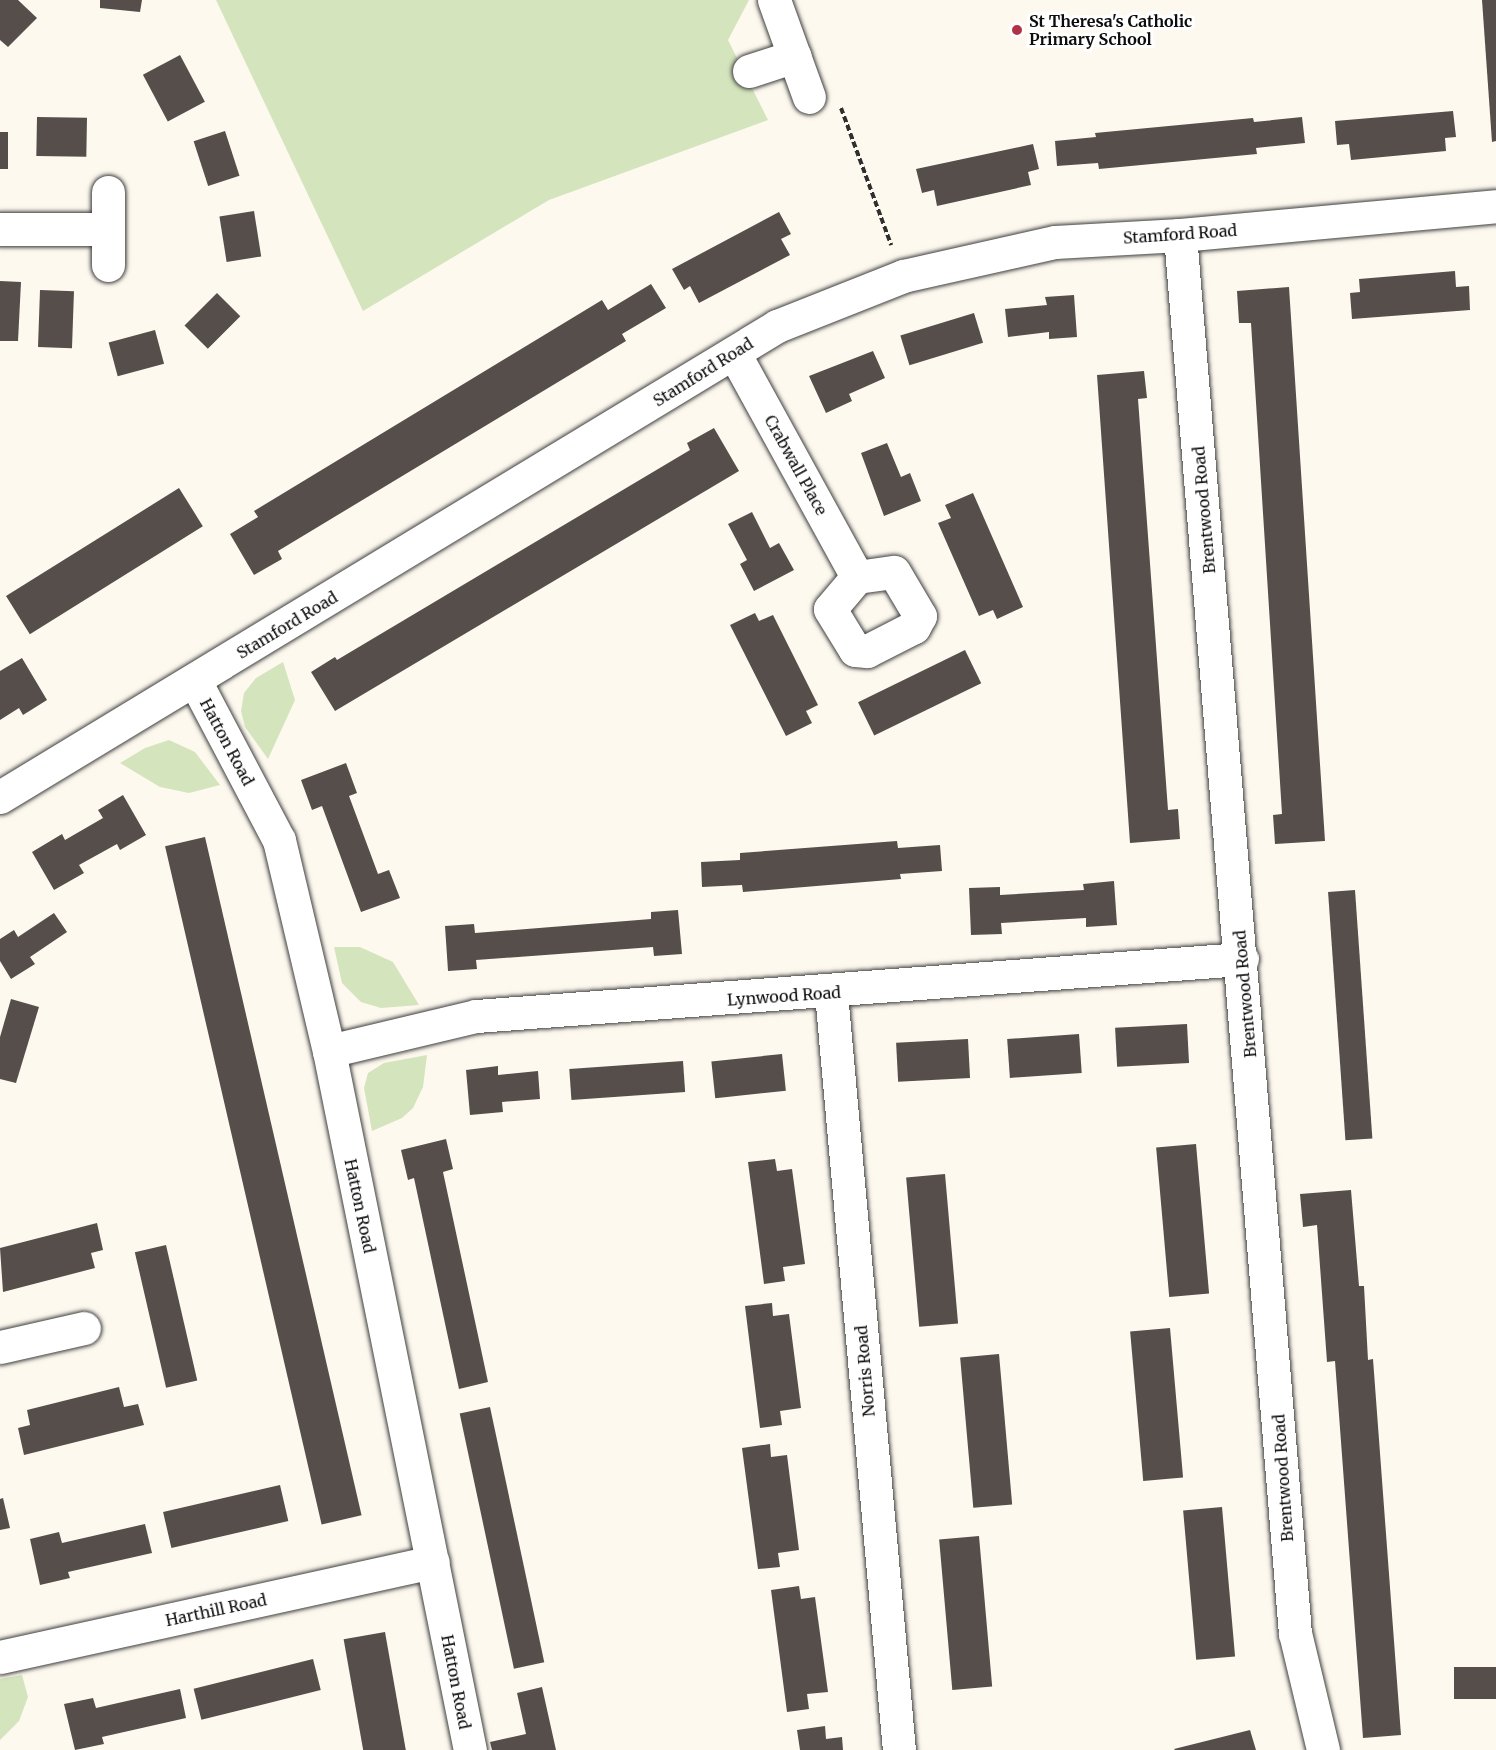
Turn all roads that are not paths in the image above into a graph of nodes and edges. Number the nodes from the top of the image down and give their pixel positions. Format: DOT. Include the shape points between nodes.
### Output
graph roads {
  1 [pos="774,0"];
  2 [pos="795,56"];
  3 [pos="749,71"];
  4 [pos="809,97"];
  5 [pos="108,192"];
  6 [pos="1496,206"];
  7 [pos="0,229"];
  8 [pos="108,230"];
  9 [pos="1180,235"];
  10 [pos="108,265"];
  11 [pos="734,353"];
  12 [pos="857,577"];
  13 [pos="195,681"];
  14 [pos="0,797"];
  15 [pos="1242,959"];
  16 [pos="831,993"];
  17 [pos="328,1051"];
  18 [pos="84,1328"];
  19 [pos="0,1347"];
  20 [pos="433,1562"];
  21 [pos="0,1657"];
  22 [pos="470,1750"];
  23 [pos="899,1750"];
  24 [pos="1323,1750"];
  1 -- 2 [label="street"];
  2 -- 3 [label="street"];
  2 -- 4 [label="street"];
  5 -- 8 [label="street"];
  6 -- 9 [label="street, Stamford Road"];
  7 -- 8 [label="street"];
  8 -- 10 [label="street"];
  9 -- 11 [label="street, Stamford Road" via="1056,242 903,276 777,326"];
  9 -- 15 [label="street, Brentwood Road"];
  11 -- 12 [label="street, Crabwall Place"];
  11 -- 13 [label="street, Stamford Road"];
  13 -- 14 [label="street, Stamford Road"];
  13 -- 17 [label="street, Hatton Road" via="279,840"];
  15 -- 16 [label="street, Lynwood Road"];
  15 -- 24 [label="street, Brentwood Road" via="1295,1633"];
  16 -- 17 [label="street, Lynwood Road" via="476,1016"];
  16 -- 23 [label="street, Norris Road"];
  17 -- 20 [label="street, Hatton Road"];
  18 -- 19 [label="street"];
  20 -- 21 [label="street, Harthill Road"];
  20 -- 22 [label="street, Hatton Road"];
}
